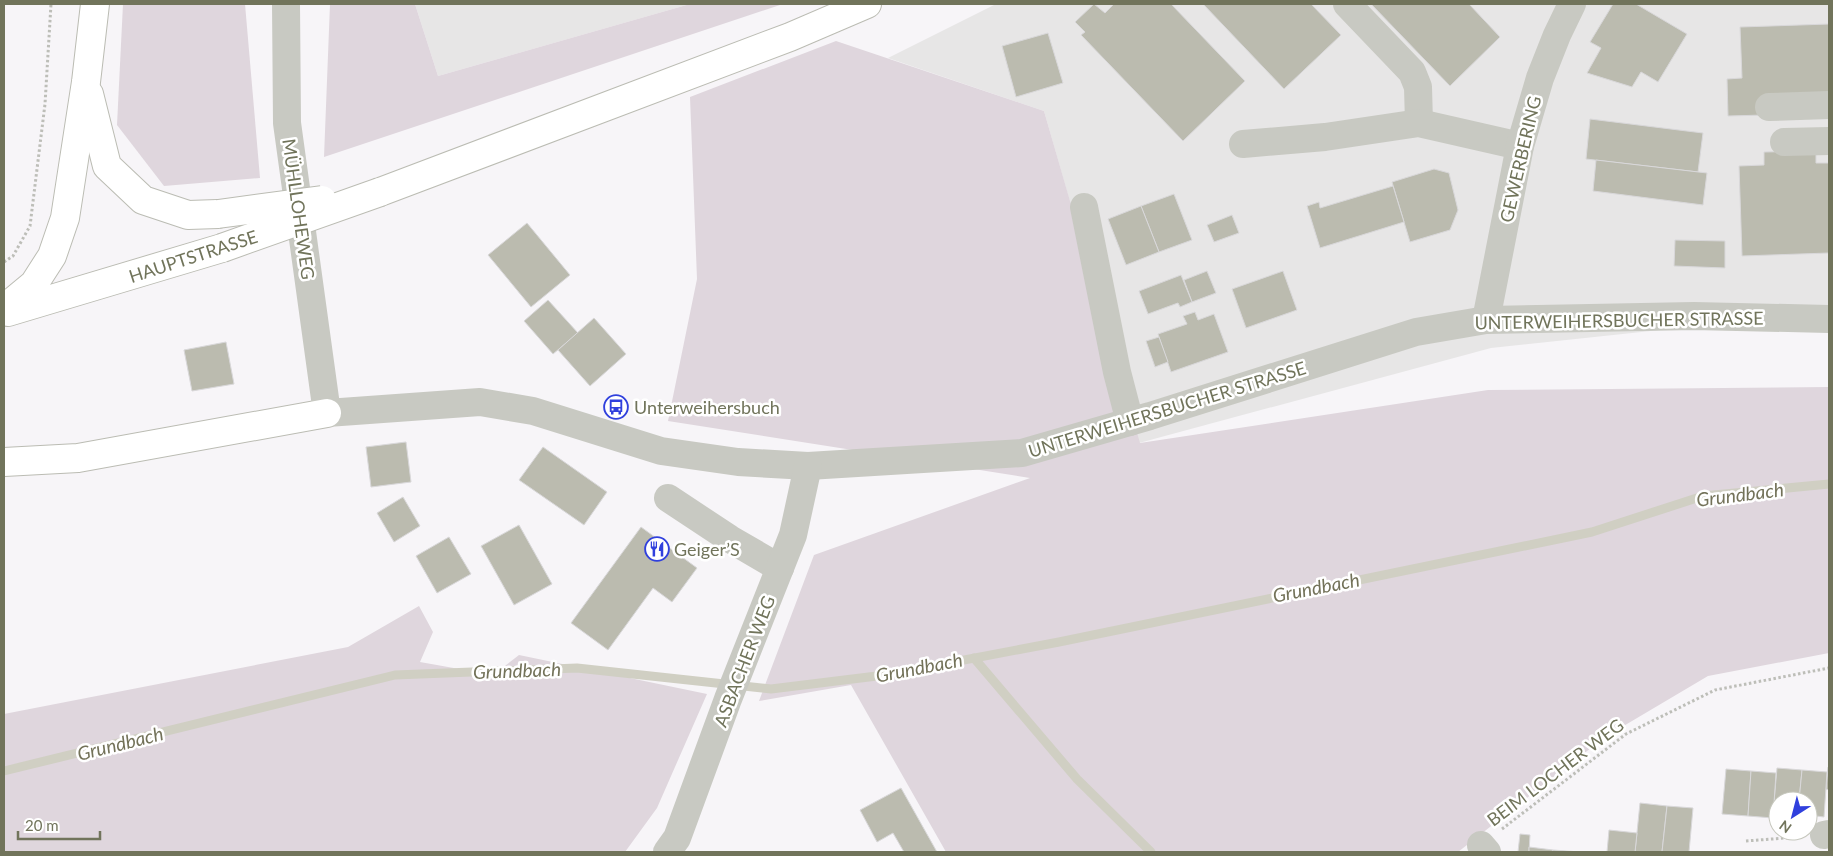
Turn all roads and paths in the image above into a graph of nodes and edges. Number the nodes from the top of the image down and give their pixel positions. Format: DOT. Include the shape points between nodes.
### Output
graph roads {
  1 [pos="51,4"];
  2 [pos="95,4"];
  3 [pos="286,4"];
  4 [pos="867,4"];
  5 [pos="1347,4"];
  6 [pos="1572,4"];
  7 [pos="86,82"];
  8 [pos="1829,105"];
  9 [pos="1769,107"];
  10 [pos="1418,123"];
  11 [pos="1829,141"];
  12 [pos="1784,142"];
  13 [pos="1243,144"];
  14 [pos="1520,146"];
  15 [pos="380,192"];
  16 [pos="1084,207"];
  17 [pos="4,262"];
  18 [pos="4,309"];
  19 [pos="4,314"];
  20 [pos="1829,319"];
  21 [pos="1486,320"];
  22 [pos="327,413"];
  23 [pos="1130,422"];
  24 [pos="4,462"];
  25 [pos="808,466"];
  26 [pos="668,498"];
  27 [pos="780,568"];
  28 [pos="1829,668"];
  29 [pos="1827,835"];
  30 [pos="1746,841"];
  31 [pos="1484,848"];
  32 [pos="667,852"];
  1 -- 17 [label="path" via="45,104 30,226 13,256"];
  2 -- 7 [label="main road"];
  3 -- 22 [label="street, MÜHLLOHEWEG" via="287,123"];
  4 -- 15 [label="main road" via="790,37"];
  5 -- 10 [label="street" via="1412,72 1418,87"];
  6 -- 14 [label="street, GEWERBERING" via="1540,78"];
  7 -- 15 [label="main road, bridge" via="107,166 143,200 188,215 218,214"];
  7 -- 18 [label="main road" via="65,218 52,256 34,284"];
  8 -- 9 [label="street"];
  10 -- 13 [label="street" via="1325,137"];
  10 -- 14 [label="street"];
  11 -- 12 [label="street"];
  14 -- 21 [label="street, GEWERBERING"];
  15 -- 19 [label="main road, HAUPTSTRASSE, bridge" via="222,248"];
  16 -- 23 [label="street"];
  20 -- 21 [label="street, UNTERWEIHERSBUCHER STRASSE" via="1694,316"];
  21 -- 23 [label="street, UNTERWEIHERSBUCHER STRASSE" via="1416,332"];
  22 -- 24 [label="main road" via="78,458"];
  22 -- 25 [label="street, UNTERWEIHERSBUCHER STRASSE" via="480,402 533,411 661,451 738,462"];
  23 -- 25 [label="street, UNTERWEIHERSBUCHER STRASSE" via="1022,453"];
  25 -- 27 [label="street, ASBACHER WEG" via="793,535"];
  26 -- 27 [label="street"];
  27 -- 32 [label="street, ASBACHER WEG" via="677,838"];
  28 -- 31 [label="path, BEIM LOCHER WEG" via="1715,690 1626,734"];
  29 -- 30 [label="path"];
}
